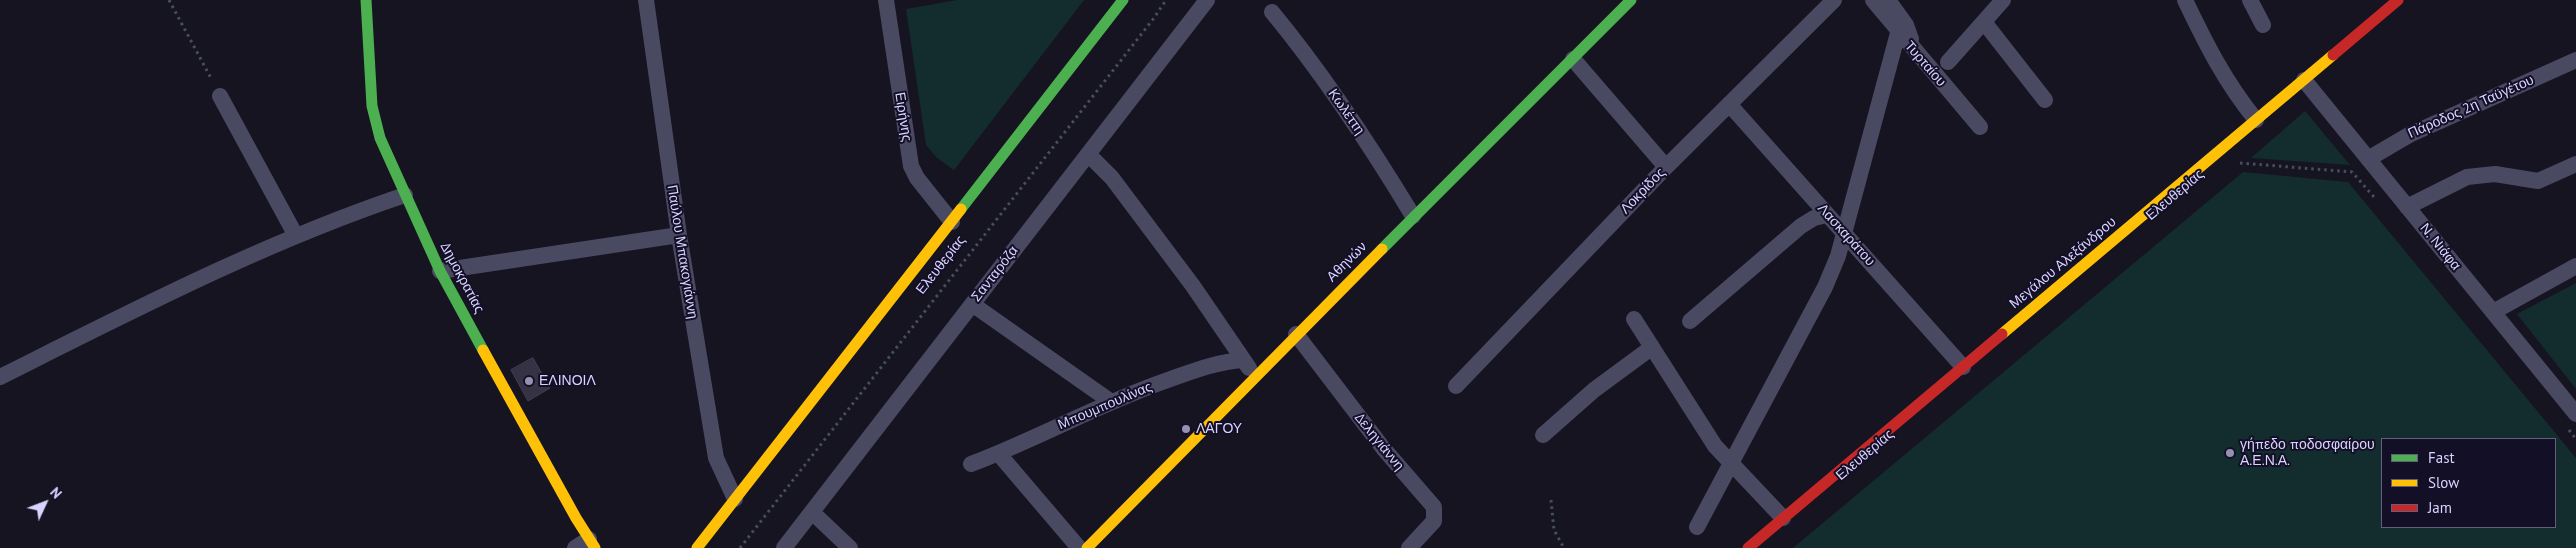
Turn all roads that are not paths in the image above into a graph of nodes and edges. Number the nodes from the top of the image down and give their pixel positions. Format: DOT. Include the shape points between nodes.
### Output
graph roads {
  1 [pos="366,0"];
  2 [pos="646,0"];
  3 [pos="886,0"];
  4 [pos="1123,0"];
  5 [pos="1206,0"];
  6 [pos="1631,0"];
  7 [pos="1834,0"];
  8 [pos="1872,0"];
  9 [pos="1888,0"];
  10 [pos="2002,0"];
  11 [pos="2185,0"];
  12 [pos="2250,0"];
  13 [pos="2398,0"];
  14 [pos="1272,12"];
  15 [pos="1984,22"];
  16 [pos="2263,25"];
  17 [pos="1898,33"];
  18 [pos="1917,54"];
  19 [pos="1573,59"];
  20 [pos="2576,60"];
  21 [pos="1948,62"];
  22 [pos="2304,80"];
  23 [pos="220,96"];
  24 [pos="2045,100"];
  25 [pos="1729,104"];
  26 [pos="2256,120"];
  27 [pos="1980,127"];
  28 [pos="1088,154"];
  29 [pos="2368,159"];
  30 [pos="2576,164"];
  31 [pos="1666,167"];
  32 [pos="405,195"];
  33 [pos="2407,207"];
  34 [pos="1828,215"];
  35 [pos="1413,216"];
  36 [pos="952,222"];
  37 [pos="1845,234"];
  38 [pos="679,235"];
  39 [pos="296,236"];
  40 [pos="2576,266"];
  41 [pos="440,271"];
  42 [pos="972,304"];
  43 [pos="2493,312"];
  44 [pos="1634,319"];
  45 [pos="1690,321"];
  46 [pos="1296,334"];
  47 [pos="1651,348"];
  48 [pos="1243,360"];
  49 [pos="1963,367"];
  50 [pos="1255,375"];
  51 [pos="0,377"];
  52 [pos="1456,386"];
  53 [pos="1110,401"];
  54 [pos="2570,419"];
  55 [pos="1543,435"];
  56 [pos="998,453"];
  57 [pos="971,464"];
  58 [pos="1732,465"];
  59 [pos="735,499"];
  60 [pos="812,512"];
  61 [pos="1783,518"];
  62 [pos="1697,527"];
  63 [pos="592,544"];
  64 [pos="575,548"];
  65 [pos="697,548"];
  66 [pos="784,548"];
  67 [pos="850,548"];
  68 [pos="1079,548"];
  69 [pos="1086,548"];
  70 [pos="1409,548"];
  71 [pos="1748,548"];
  1 -- 32 [label="street, Δημοκρατίας" via="375,121"];
  2 -- 38 [label="street, Παύλου Μπακογιάννη"];
  3 -- 36 [label="street, Ειρήνης" via="911,166"];
  4 -- 36 [label="street, Ελευθερίας"];
  5 -- 28 [label="street, Σανταρόζα"];
  6 -- 19 [label="street, Αθηνών"];
  7 -- 25 [label="street, Λοκρίδος"];
  8 -- 17 [label="street, Τυρταίου"];
  9 -- 18 [label="street" via="1906,25"];
  10 -- 15 [label="street"];
  11 -- 26 [label="street" via="2217,66"];
  12 -- 16 [label="street"];
  13 -- 22 [label="street, Μεγάλου Αλεξάνδρου"];
  14 -- 35 [label="street, Κωλέττη" via="1349,115"];
  15 -- 21 [label="street"];
  15 -- 24 [label="street"];
  17 -- 18 [label="street, Τυρταίου"];
  17 -- 37 [label="street"];
  18 -- 27 [label="street, Τυρταίου"];
  19 -- 31 [label="street"];
  19 -- 35 [label="street, Αθηνών"];
  20 -- 29 [label="street, Πάροδος 2η Ταϋγέτου" via="2409,135"];
  22 -- 26 [label="street, Μεγάλου Αλεξάνδρου"];
  22 -- 29 [label="street, Ν. Νιάφα"];
  23 -- 39 [label="street"];
  25 -- 31 [label="street, Λοκρίδος"];
  25 -- 34 [label="street, Λασκαράτου"];
  26 -- 49 [label="street, Μεγάλου Αλεξάνδρου"];
  28 -- 42 [label="street, Σανταρόζα"];
  28 -- 48 [label="street" via="1112,178 1193,286"];
  29 -- 33 [label="street, Ν. Νιάφα"];
  30 -- 33 [label="street" via="2538,181 2495,174 2467,177"];
  31 -- 52 [label="street, Λοκρίδος"];
  32 -- 39 [label="street"];
  32 -- 41 [label="street, Δημοκρατίας"];
  33 -- 43 [label="street, Ν. Νιάφα"];
  34 -- 37 [label="street, Λασκαράτου"];
  34 -- 45 [label="street" via="1814,218 1801,226"];
  35 -- 46 [label="street, Αθηνών"];
  36 -- 59 [label="street, Ελευθερίας"];
  37 -- 49 [label="street, Λασκαράτου"];
  37 -- 58 [label="street" via="1826,287"];
  38 -- 41 [label="street"];
  38 -- 59 [label="street, Παύλου Μπακογιάννη" via="716,458"];
  39 -- 51 [label="street"];
  40 -- 43 [label="street"];
  41 -- 63 [label="street, Δημοκρατίας"];
  42 -- 53 [label="street"];
  42 -- 60 [label="street, Σανταρόζα"];
  43 -- 54 [label="street, Ν. Νιάφα"];
  44 -- 47 [label="street"];
  46 -- 50 [label="street, Αθηνών"];
  46 -- 70 [label="street, Δεληγιάννη" via="1383,448 1434,507 1434,521"];
  47 -- 55 [label="street" via="1594,390"];
  47 -- 58 [label="street" via="1715,446"];
  48 -- 50 [label="street"];
  48 -- 53 [label="street, Μπουμπουλίνας" via="1207,366"];
  49 -- 61 [label="street, Μεγάλου Αλεξάνδρου"];
  50 -- 69 [label="street, Αθηνών"];
  53 -- 56 [label="street, Μπουμπουλίνας"];
  56 -- 57 [label="street, Μπουμπουλίνας"];
  56 -- 68 [label="street"];
  58 -- 61 [label="street"];
  58 -- 62 [label="street"];
  59 -- 65 [label="street, Ελευθερίας"];
  60 -- 66 [label="street, Σανταρόζα"];
  60 -- 67 [label="street"];
  61 -- 71 [label="street, Μεγάλου Αλεξάνδρου"];
  63 -- 64 [label="street"];
}
